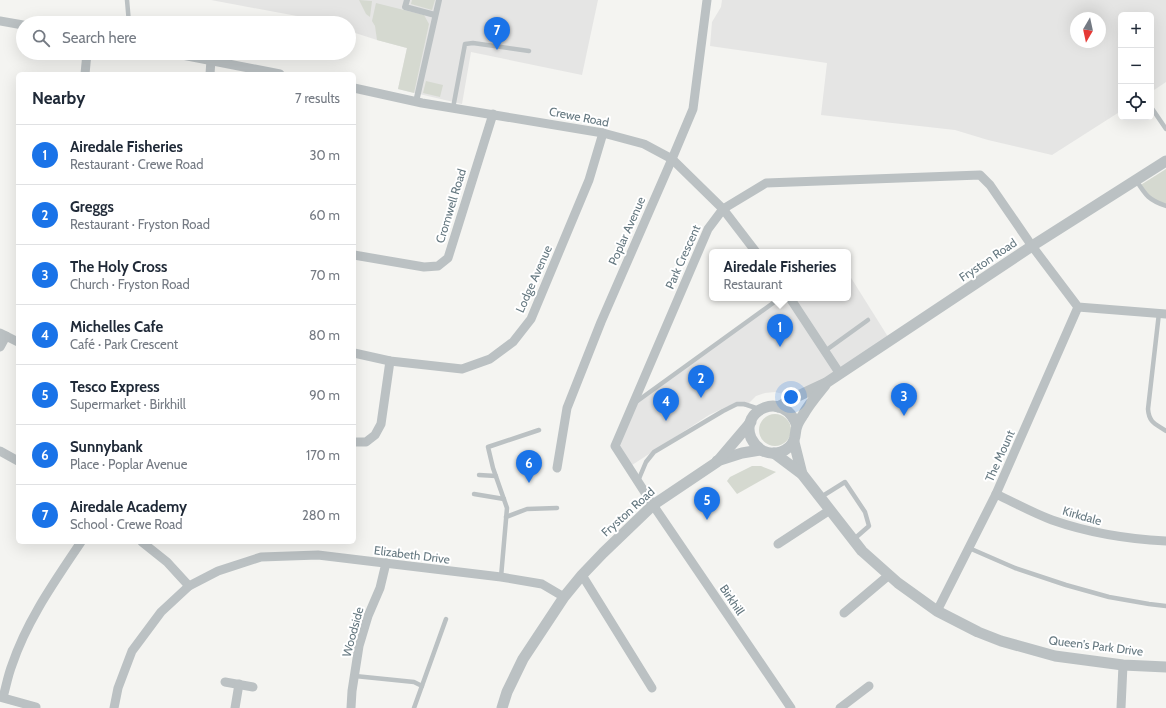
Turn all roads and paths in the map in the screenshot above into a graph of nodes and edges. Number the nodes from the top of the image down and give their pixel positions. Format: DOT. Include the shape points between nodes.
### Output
graph roads {
  1 [pos="127,0"];
  2 [pos="407,0"];
  3 [pos="439,0"];
  4 [pos="707,0"];
  5 [pos="435,15"];
  6 [pos="128,16"];
  7 [pos="0,21"];
  8 [pos="16,24"];
  9 [pos="529,51"];
  10 [pos="86,60"];
  11 [pos="211,60"];
  12 [pos="85,72"];
  13 [pos="210,72"];
  14 [pos="270,72"];
  15 [pos="356,88"];
  16 [pos="416,102"];
  17 [pos="453,108"];
  18 [pos="1154,111"];
  19 [pos="493,114"];
  20 [pos="1166,129"];
  21 [pos="603,133"];
  22 [pos="672,159"];
  23 [pos="1166,161"];
  24 [pos="1136,180"];
  25 [pos="1166,206"];
  26 [pos="723,209"];
  27 [pos="1032,246"];
  28 [pos="754,249"];
  29 [pos="356,255"];
  30 [pos="776,301"];
  31 [pos="793,301"];
  32 [pos="1078,307"];
  33 [pos="1163,313"];
  34 [pos="868,320"];
  35 [pos="3,334"];
  36 [pos="16,341"];
  37 [pos="0,347"];
  38 [pos="825,351"];
  39 [pos="356,353"];
  40 [pos="390,361"];
  41 [pos="840,374"];
  42 [pos="826,383"];
  43 [pos="632,405"];
  44 [pos="778,407"];
  45 [pos="760,410"];
  46 [pos="751,422"];
  47 [pos="797,426"];
  48 [pos="539,430"];
  49 [pos="1166,431"];
  50 [pos="356,442"];
  51 [pos="794,442"];
  52 [pos="760,450"];
  53 [pos="1,453"];
  54 [pos="774,454"];
  55 [pos="16,460"];
  56 [pos="717,462"];
  57 [pos="557,468"];
  58 [pos="802,474"];
  59 [pos="479,475"];
  60 [pos="496,476"];
  61 [pos="638,481"];
  62 [pos="474,494"];
  63 [pos="996,494"];
  64 [pos="820,498"];
  65 [pos="504,499"];
  66 [pos="653,505"];
  67 [pos="557,508"];
  68 [pos="830,510"];
  69 [pos="506,517"];
  70 [pos="853,540"];
  71 [pos="1166,542"];
  72 [pos="80,544"];
  73 [pos="144,544"];
  74 [pos="778,544"];
  75 [pos="969,548"];
  76 [pos="386,563"];
  77 [pos="582,575"];
  78 [pos="889,575"];
  79 [pos="500,577"];
  80 [pos="189,586"];
  81 [pos="564,597"];
  82 [pos="1166,606"];
  83 [pos="937,611"];
  84 [pos="844,613"];
  85 [pos="446,619"];
  86 [pos="1123,665"];
  87 [pos="1166,666"];
  88 [pos="355,676"];
  89 [pos="225,682"];
  90 [pos="239,684"];
  91 [pos="422,686"];
  92 [pos="869,686"];
  93 [pos="253,687"];
  94 [pos="652,688"];
  95 [pos="2,697"];
  96 [pos="36,707"];
  97 [pos="114,708"];
  98 [pos="235,708"];
  99 [pos="351,708"];
  100 [pos="414,708"];
  101 [pos="502,708"];
  102 [pos="791,708"];
  103 [pos="840,708"];
  104 [pos="1121,708"];
  1 -- 6 [label="lane"];
  2 -- 5 [label="street" via="405,7"];
  3 -- 5 [label="street"];
  4 -- 22 [label="street, Poplar Avenue" via="693,109"];
  5 -- 16 [label="street"];
  7 -- 8 [label="street"];
  9 -- 17 [label="lane" via="465,44"];
  10 -- 12 [label="street"];
  11 -- 13 [label="street"];
  11 -- 14 [label="street"];
  15 -- 16 [label="street, Crewe Road"];
  16 -- 17 [label="street, Crewe Road"];
  17 -- 19 [label="street, Crewe Road"];
  18 -- 20 [label="lane"];
  19 -- 21 [label="street, Crewe Road"];
  19 -- 29 [label="street, Cromwell Road" via="448,258 438,266 424,267"];
  21 -- 22 [label="street, Crewe Road" via="644,144"];
  21 -- 40 [label="street, Lodge Avenue" via="589,180 531,319 512,342 490,359 462,369"];
  22 -- 26 [label="street, Crewe Road"];
  22 -- 57 [label="street, Poplar Avenue" via="601,322 567,408"];
  23 -- 24 [label="street, Fryston Road"];
  24 -- 25 [label="lane" via="1146,196"];
  24 -- 27 [label="street, Fryston Road"];
  26 -- 27 [label="street, Park Crescent" via="766,183 980,175 990,185"];
  26 -- 28 [label="street, Crewe Road"];
  26 -- 43 [label="street, Park Crescent" via="708,229"];
  27 -- 32 [label="street"];
  27 -- 41 [label="street, Fryston Road"];
  30 -- 43 [label="lane"];
  31 -- 38 [label="street"];
  32 -- 33 [label="street"];
  32 -- 63 [label="street, The Mount"];
  33 -- 49 [label="lane" via="1148,417"];
  34 -- 38 [label="lane"];
  35 -- 36 [label="street"];
  35 -- 37 [label="street"];
  38 -- 41 [label="street"];
  39 -- 40 [label="street, Lodge Avenue"];
  40 -- 50 [label="street" via="381,424 376,435 366,442"];
  41 -- 42 [label="street, Fryston Road"];
  42 -- 44 [label="street, Fryston Road"];
  42 -- 47 [label="street, Fryston Road" via="806,409"];
  43 -- 61 [label="street, Park Crescent" via="615,446"];
  44 -- 45 [label="street, Fryston Road"];
  44 -- 47 [label="street" via="791,414"];
  45 -- 46 [label="street, Fryston Road"];
  45 -- 61 [label="lane" via="737,404 716,415 654,452 646,462"];
  46 -- 52 [label="street" via="750,436"];
  46 -- 56 [label="street, Fryston Road"];
  47 -- 51 [label="street, Fryston Road"];
  48 -- 60 [label="lane" via="488,447"];
  51 -- 54 [label="street" via="785,450"];
  51 -- 58 [label="street, Queen's Park Drive"];
  52 -- 54 [label="street, Fryston Road"];
  52 -- 56 [label="street, Fryston Road"];
  53 -- 55 [label="street"];
  54 -- 58 [label="street, Queen's Park Drive"];
  56 -- 66 [label="street, Fryston Road"];
  58 -- 64 [label="street, Queen's Park Drive"];
  59 -- 60 [label="lane"];
  60 -- 65 [label="lane"];
  61 -- 66 [label="street, Park Crescent"];
  62 -- 65 [label="lane"];
  63 -- 71 [label="street, Kirkdale" via="1052,520 1098,534"];
  63 -- 75 [label="street, The Mount"];
  64 -- 68 [label="street, Queen's Park Drive"];
  64 -- 70 [label="lane" via="845,482 865,512 869,526"];
  65 -- 69 [label="lane"];
  66 -- 77 [label="street, Fryston Road"];
  66 -- 102 [label="street, Birkhill"];
  67 -- 69 [label="lane" via="526,509"];
  68 -- 70 [label="street, Queen's Park Drive"];
  68 -- 74 [label="street"];
  69 -- 79 [label="lane"];
  70 -- 78 [label="street, Queen's Park Drive"];
  72 -- 95 [label="street" via="26,630"];
  73 -- 80 [label="street" via="167,562"];
  75 -- 82 [label="lane" via="1015,568 1066,585"];
  75 -- 83 [label="street, The Mount"];
  76 -- 79 [label="street, Elizabeth Drive"];
  76 -- 80 [label="street, Elizabeth Drive" via="318,555 261,557 218,571"];
  76 -- 88 [label="street, Woodside" via="380,588 359,646"];
  77 -- 81 [label="street, Fryston Road"];
  77 -- 94 [label="street"];
  78 -- 83 [label="street, Queen's Park Drive"];
  78 -- 84 [label="street"];
  79 -- 81 [label="street, Elizabeth Drive" via="542,584"];
  80 -- 97 [label="street, Elizabeth Drive" via="161,612 132,651 118,688"];
  81 -- 101 [label="street, Fryston Road" via="523,659"];
  83 -- 86 [label="street, Queen's Park Drive" via="1001,641 1055,656"];
  85 -- 91 [label="lane"];
  86 -- 87 [label="street, Queen's Park Drive"];
  86 -- 104 [label="street"];
  88 -- 91 [label="lane" via="414,682"];
  88 -- 99 [label="street, Woodside"];
  89 -- 90 [label="street"];
  90 -- 93 [label="street"];
  90 -- 98 [label="street"];
  91 -- 100 [label="lane"];
  92 -- 103 [label="street"];
  95 -- 96 [label="street"];
}
